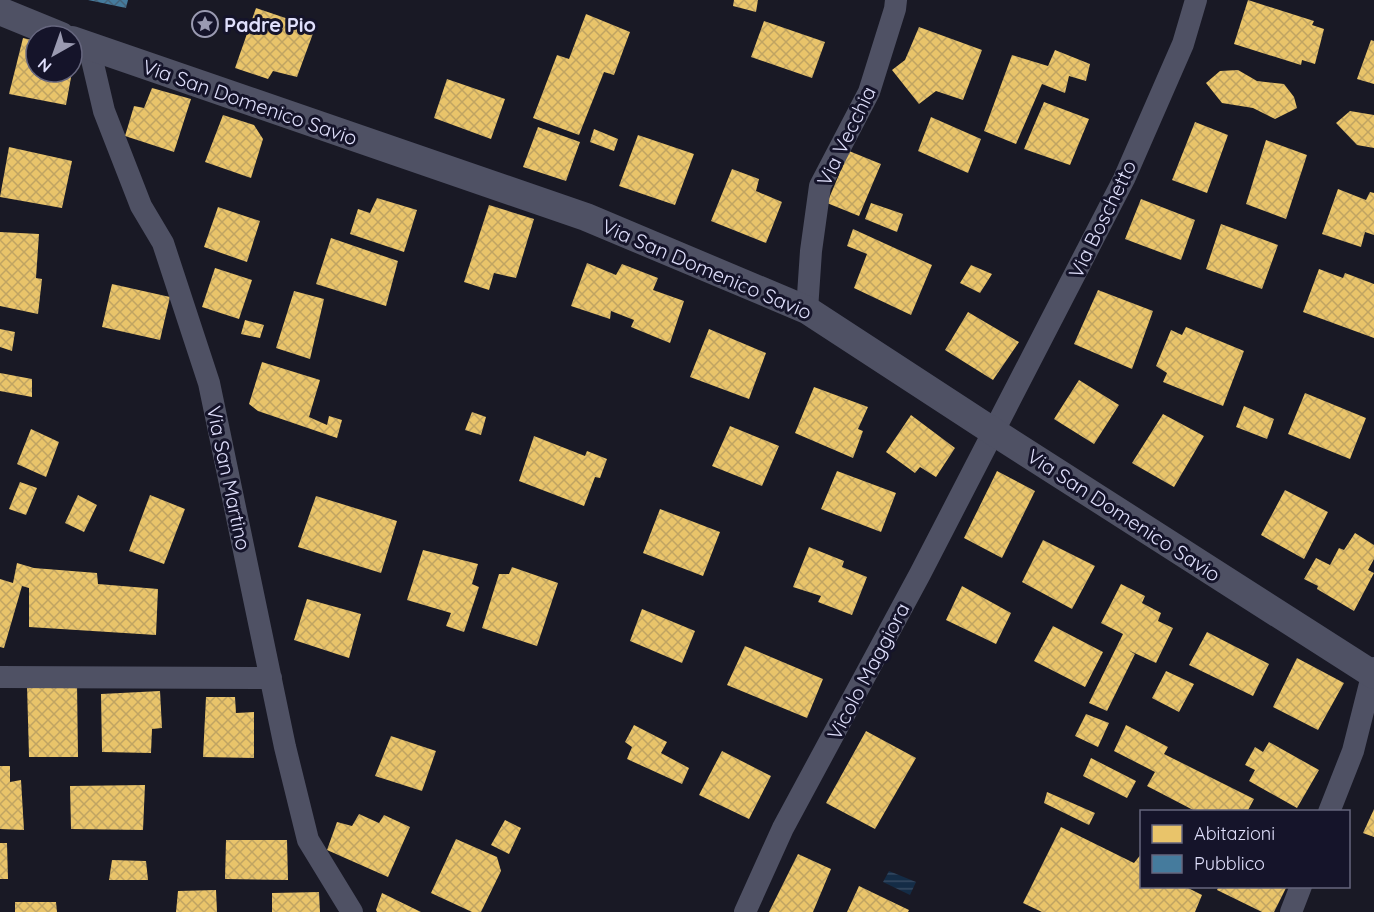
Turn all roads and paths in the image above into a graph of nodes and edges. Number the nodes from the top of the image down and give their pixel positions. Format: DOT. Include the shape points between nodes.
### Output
graph roads {
  1 [pos="896,0"];
  2 [pos="1196,0"];
  3 [pos="0,11"];
  4 [pos="32,24"];
  5 [pos="84,45"];
  6 [pos="84,55"];
  7 [pos="807,310"];
  8 [pos="994,432"];
  9 [pos="1373,673"];
  10 [pos="0,677"];
  11 [pos="271,678"];
  12 [pos="1330,810"];
  13 [pos="1299,888"];
  14 [pos="352,912"];
  15 [pos="745,912"];
  16 [pos="1291,912"];
  1 -- 7 [label="street, Via Vecchia" via="869,92 820,186"];
  2 -- 8 [label="street, Via Boschetto" via="1182,44 1124,179"];
  3 -- 4 [label="street"];
  5 -- 7 [label="street, Via San Domenico Savio" via="586,217"];
  6 -- 11 [label="street, Via San Martino" via="141,206 163,243 209,384"];
  7 -- 8 [label="street, Via San Domenico Savio"];
  8 -- 9 [label="street, Via San Domenico Savio"];
  8 -- 15 [label="street, Vicolo Maggiora" via="783,828"];
  9 -- 12 [label="street" via="1353,751"];
  10 -- 11 [label="street"];
  11 -- 14 [label="street, Via San Martino" via="308,840"];
  13 -- 16 [label="street"];
}
